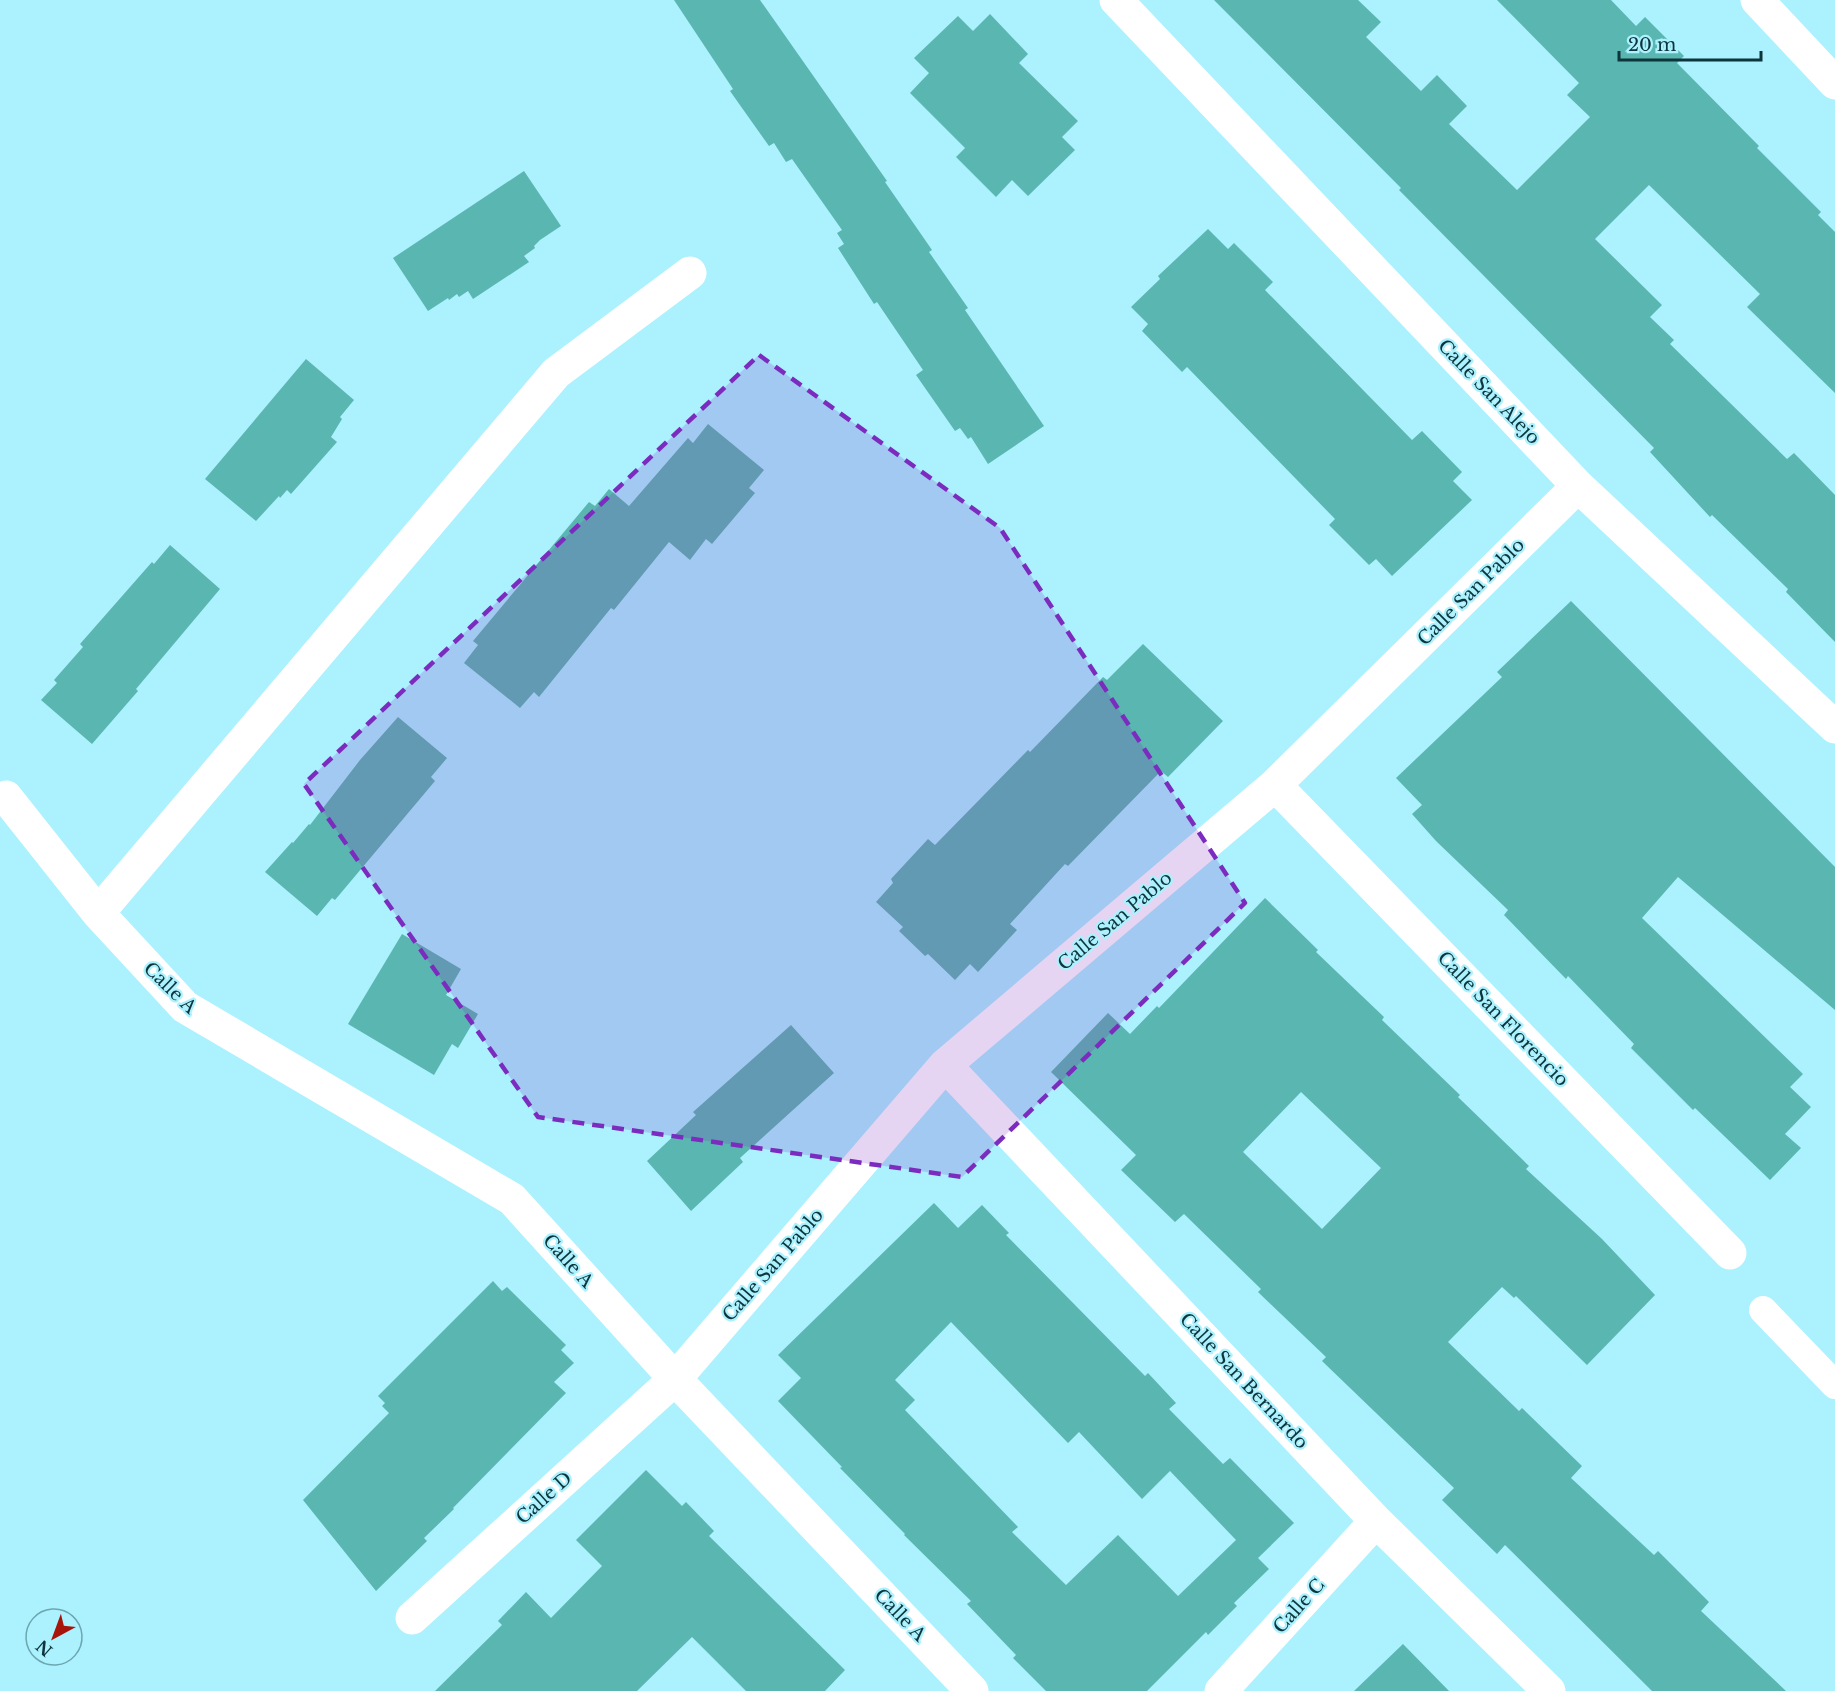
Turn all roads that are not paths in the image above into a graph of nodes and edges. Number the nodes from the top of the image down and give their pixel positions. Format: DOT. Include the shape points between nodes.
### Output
graph roads {
  1 [pos="1116,0"];
  2 [pos="1757,0"];
  3 [pos="1835,83"];
  4 [pos="690,273"];
  5 [pos="1578,486"];
  6 [pos="1835,727"];
  7 [pos="1275,785"];
  8 [pos="6,797"];
  9 [pos="98,913"];
  10 [pos="945,1065"];
  11 [pos="1730,1253"];
  12 [pos="1763,1310"];
  13 [pos="675,1379"];
  14 [pos="1835,1385"];
  15 [pos="1376,1521"];
  16 [pos="412,1618"];
  17 [pos="972,1691"];
  18 [pos="1221,1691"];
  19 [pos="1548,1691"];
  1 -- 5 [label="street, Calle San Alejo"];
  2 -- 3 [label="street"];
  4 -- 9 [label="street" via="556,373"];
  5 -- 6 [label="street, Calle San Alejo"];
  5 -- 7 [label="street, Calle San Pablo"];
  7 -- 10 [label="street, Calle San Pablo"];
  7 -- 11 [label="street, Calle San Florencio"];
  8 -- 9 [label="street, Calle A"];
  9 -- 13 [label="street, Calle A" via="185,1007 512,1200"];
  10 -- 13 [label="street, Calle San Pablo"];
  10 -- 15 [label="street, Calle San Bernardo"];
  12 -- 14 [label="lane"];
  13 -- 16 [label="street, Calle D"];
  13 -- 17 [label="street, Calle A"];
  15 -- 18 [label="street, Calle C"];
  15 -- 19 [label="street, Calle San Bernardo"];
}
